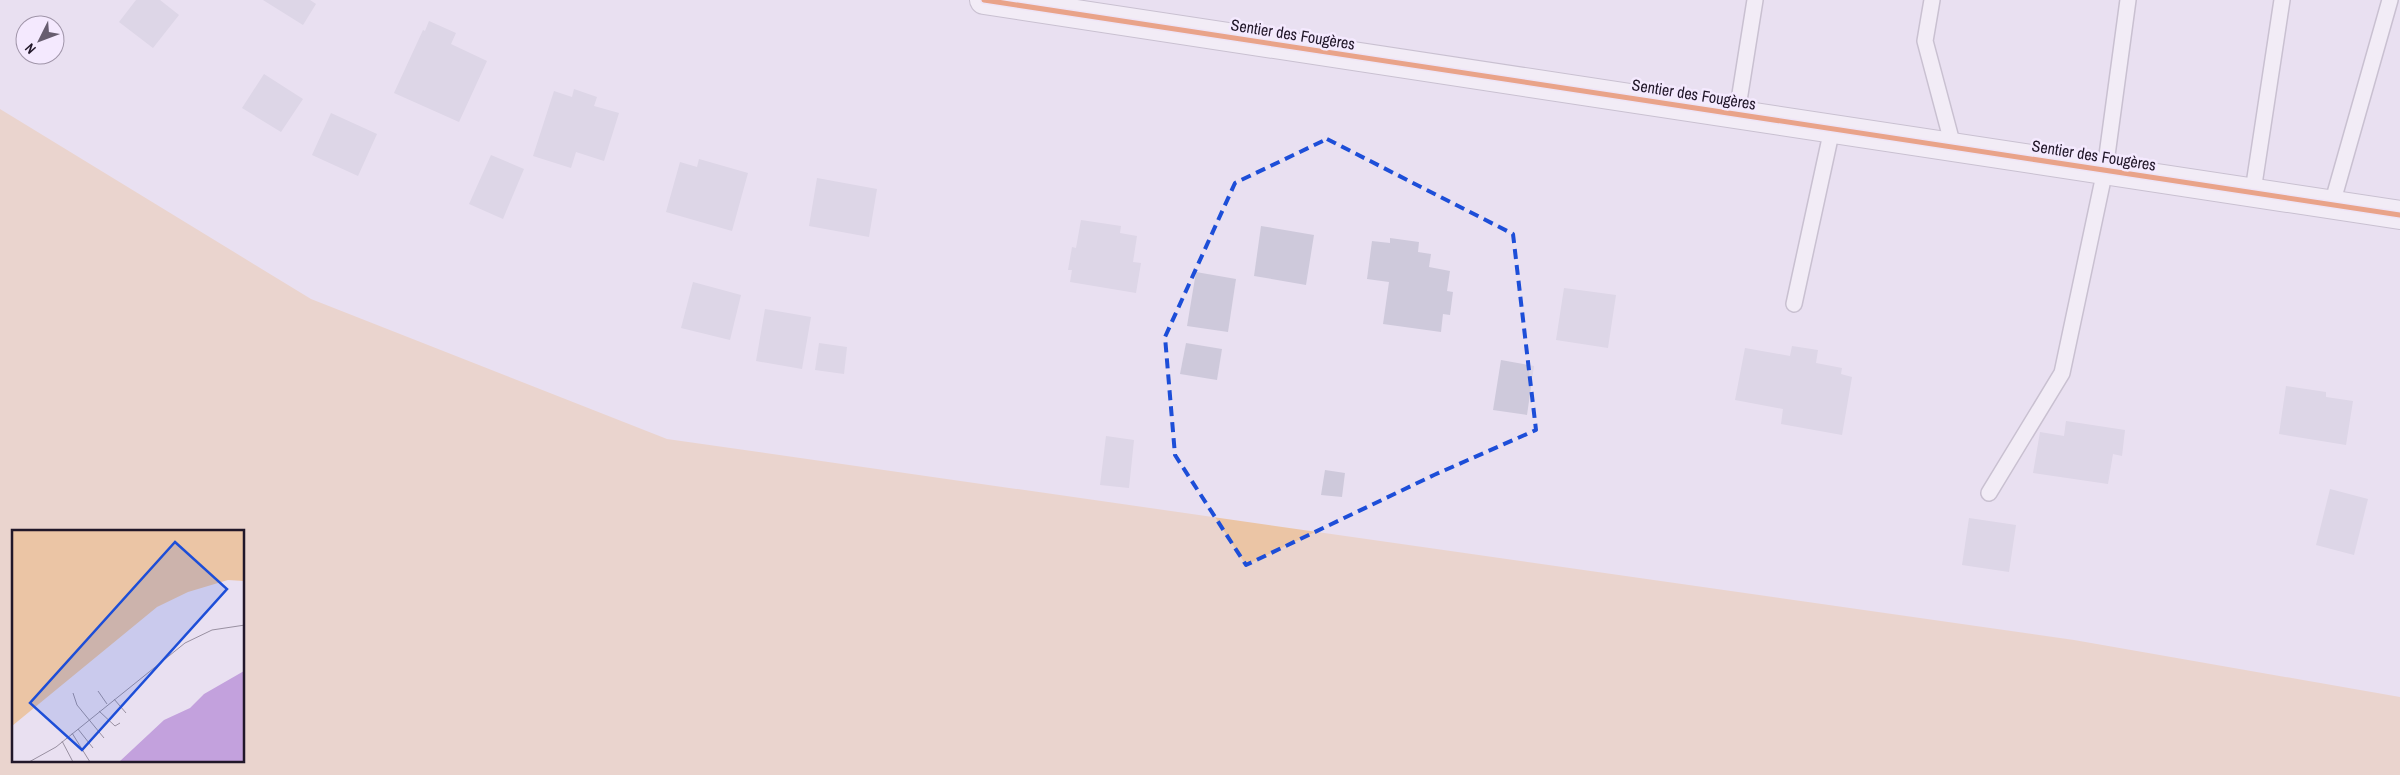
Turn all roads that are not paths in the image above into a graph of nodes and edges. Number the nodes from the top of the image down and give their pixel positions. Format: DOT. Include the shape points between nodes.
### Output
graph roads {
  1 [pos="984,0"];
  2 [pos="1755,0"];
  3 [pos="1932,0"];
  4 [pos="2128,0"];
  5 [pos="2282,0"];
  6 [pos="2390,0"];
  7 [pos="1737,113"];
  8 [pos="1832,129"];
  9 [pos="1953,146"];
  10 [pos="2105,170"];
  11 [pos="2253,191"];
  12 [pos="2332,204"];
  13 [pos="2400,215"];
  14 [pos="1794,304"];
  15 [pos="1989,493"];
  1 -- 7 [label="street, Sentier des Fougères"];
  2 -- 7 [label="lane"];
  3 -- 9 [label="lane" via="1925,41"];
  4 -- 10 [label="lane"];
  5 -- 11 [label="lane"];
  6 -- 12 [label="lane"];
  7 -- 8 [label="street, Sentier des Fougères"];
  8 -- 9 [label="street, Sentier des Fougères"];
  8 -- 14 [label="lane"];
  9 -- 10 [label="street, Sentier des Fougères"];
  10 -- 11 [label="street, Sentier des Fougères"];
  10 -- 15 [label="lane" via="2062,373"];
  11 -- 12 [label="street, Sentier des Fougères"];
  12 -- 13 [label="street, Sentier des Fougères"];
}
